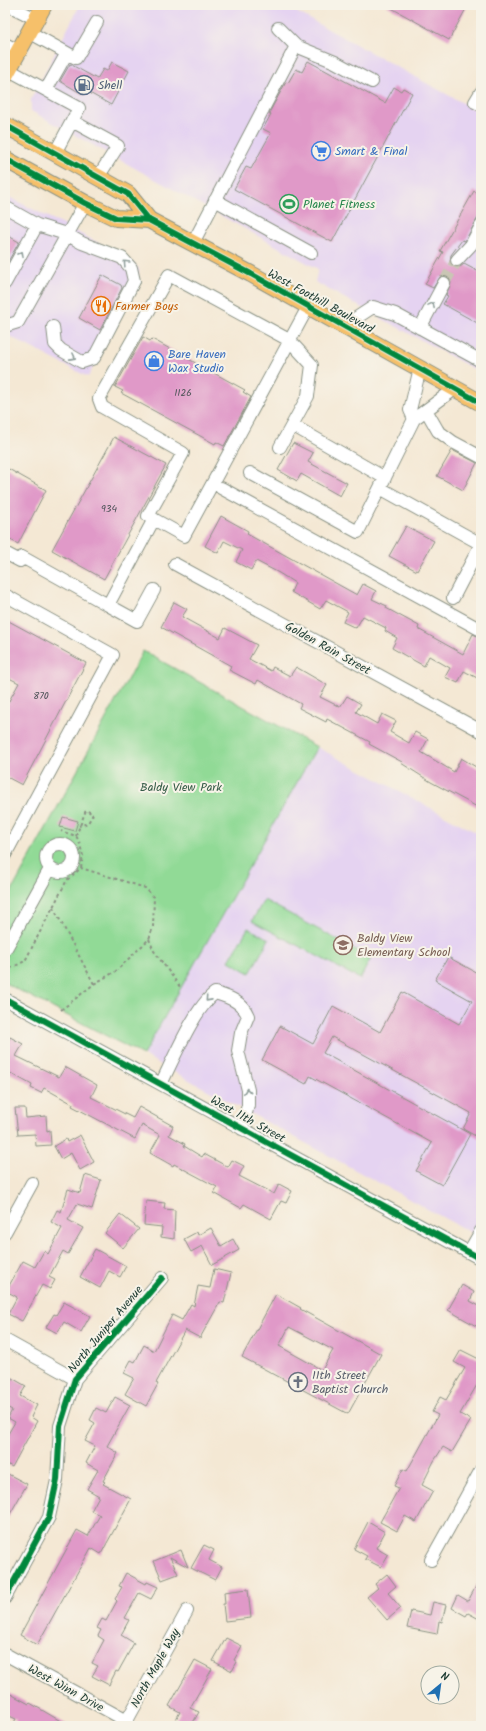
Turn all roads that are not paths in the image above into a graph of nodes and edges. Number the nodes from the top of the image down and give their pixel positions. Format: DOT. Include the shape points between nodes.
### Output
graph roads {
  1 [pos="8,5"];
  2 [pos="44,5"];
  3 [pos="97,22"];
  4 [pos="33,26"];
  5 [pos="278,28"];
  6 [pos="296,46"];
  7 [pos="12,47"];
  8 [pos="67,53"];
  9 [pos="7,73"];
  10 [pos="372,82"];
  11 [pos="46,90"];
  12 [pos="481,92"];
  13 [pos="481,106"];
  14 [pos="72,121"];
  15 [pos="5,125"];
  16 [pos="54,153"];
  17 [pos="5,159"];
  18 [pos="98,177"];
  19 [pos="215,200"];
  20 [pos="85,203"];
  21 [pos="5,207"];
  22 [pos="149,220"];
  23 [pos="37,225"];
  24 [pos="481,226"];
  25 [pos="66,234"];
  26 [pos="193,243"];
  27 [pos="311,253"];
  28 [pos="457,260"];
  29 [pos="5,283"];
  30 [pos="444,283"];
  31 [pos="308,307"];
  32 [pos="5,326"];
  33 [pos="344,326"];
  34 [pos="53,327"];
  35 [pos="420,328"];
  36 [pos="289,340"];
  37 [pos="481,361"];
  38 [pos="420,368"];
  39 [pos="456,388"];
  40 [pos="481,403"];
  41 [pos="426,410"];
  42 [pos="414,418"];
  43 [pos="292,425"];
  44 [pos="280,447"];
  45 [pos="481,457"];
  46 [pos="250,473"];
  47 [pos="383,483"];
  48 [pos="221,488"];
  49 [pos="154,519"];
  50 [pos="481,544"];
  51 [pos="5,553"];
  52 [pos="175,564"];
  53 [pos="154,590"];
  54 [pos="5,595"];
  55 [pos="453,598"];
  56 [pos="108,605"];
  57 [pos="481,630"];
  58 [pos="481,732"];
  59 [pos="5,855"];
  60 [pos="50,869"];
  61 [pos="5,950"];
  62 [pos="5,999"];
  63 [pos="161,1084"];
  64 [pos="242,1129"];
  65 [pos="32,1183"];
  66 [pos="481,1231"];
  67 [pos="5,1232"];
  68 [pos="469,1252"];
  69 [pos="481,1259"];
  70 [pos="162,1278"];
  71 [pos="5,1340"];
  72 [pos="75,1379"];
  73 [pos="481,1470"];
  74 [pos="431,1560"];
  75 [pos="5,1598"];
  76 [pos="187,1611"];
  77 [pos="5,1654"];
  78 [pos="125,1723"];
  1 -- 4 [label="street"];
  2 -- 4 [label="main road"];
  3 -- 8 [label="street" via="76,58"];
  4 -- 7 [label="main road"];
  4 -- 8 [label="street"];
  5 -- 6 [label="street"];
  6 -- 10 [label="street" via="335,62"];
  6 -- 19 [label="street"];
  7 -- 9 [label="main road"];
  8 -- 11 [label="street"];
  9 -- 11 [label="street"];
  11 -- 14 [label="street" via="78,108"];
  12 -- 13 [label="street" via="475,102"];
  14 -- 16 [label="street"];
  14 -- 18 [label="street" via="118,146"];
  15 -- 16 [label="main road, West Foothill Boulevard"];
  16 -- 18 [label="main road, West Foothill Boulevard"];
  17 -- 20 [label="main road, West Foothill Boulevard"];
  18 -- 22 [label="main road, West Foothill Boulevard" via="128,194"];
  19 -- 26 [label="street"];
  19 -- 27 [label="street"];
  20 -- 22 [label="main road, West Foothill Boulevard" via="116,218"];
  20 -- 25 [label="street"];
  21 -- 23 [label="street"];
  22 -- 26 [label="main road, West Foothill Boulevard"];
  23 -- 25 [label="street"];
  29 -- 23 [label="street, one-way"];
  24 -- 28 [label="street" via="471,245"];
  25 -- 32 [label="street" via="18,322"];
  34 -- 25 [label="street, one-way" via="55,344 61,350 82,362 94,358 134,281 131,268 122,258"];
  26 -- 31 [label="main road, West Foothill Boulevard"];
  35 -- 30 [label="street, one-way"];
  31 -- 33 [label="main road, West Foothill Boulevard"];
  31 -- 36 [label="street"];
  33 -- 35 [label="street" via="373,307 395,314"];
  33 -- 38 [label="main road, West Foothill Boulevard"];
  35 -- 37 [label="street"];
  36 -- 43 [label="street" via="312,365 308,396"];
  36 -- 49 [label="street" via="184,536"];
  36 -- 49 [label="street" via="169,275 99,398 102,407 183,453 148,516"];
  38 -- 39 [label="main road, West Foothill Boulevard"];
  38 -- 42 [label="street" via="410,410"];
  39 -- 40 [label="main road, West Foothill Boulevard"];
  39 -- 41 [label="street"];
  41 -- 42 [label="street"];
  41 -- 45 [label="street" via="438,431"];
  42 -- 47 [label="street"];
  43 -- 44 [label="street"];
  43 -- 47 [label="street"];
  46 -- 47 [label="street" via="358,532"];
  47 -- 50 [label="street"];
  48 -- 57 [label="street"];
  49 -- 56 [label="street"];
  50 -- 55 [label="street"];
  51 -- 56 [label="street"];
  52 -- 58 [label="street, Golden Rain Street"];
  53 -- 56 [label="street" via="137,621"];
  54 -- 59 [label="street" via="112,655"];
  60 -- 61 [label="street"];
  62 -- 63 [label="street, West 11th Street"];
  63 -- 64 [label="street, West 11th Street"];
  64 -- 63 [label="street, one-way" via="248,1105 248,1090 238,1051 241,1033 248,1016 245,1008 230,997 214,993 207,998"];
  64 -- 68 [label="street, West 11th Street"];
  65 -- 67 [label="street"];
  66 -- 68 [label="street"];
  68 -- 69 [label="street, West 11th Street"];
  70 -- 72 [label="street, North Juniper Avenue"];
  71 -- 72 [label="street"];
  72 -- 75 [label="street, North Juniper Avenue" via="60,1426 57,1480 49,1518"];
  73 -- 74 [label="street"];
  76 -- 78 [label="street, North Maple Way"];
  77 -- 78 [label="street, West Winn Drive"];
}
